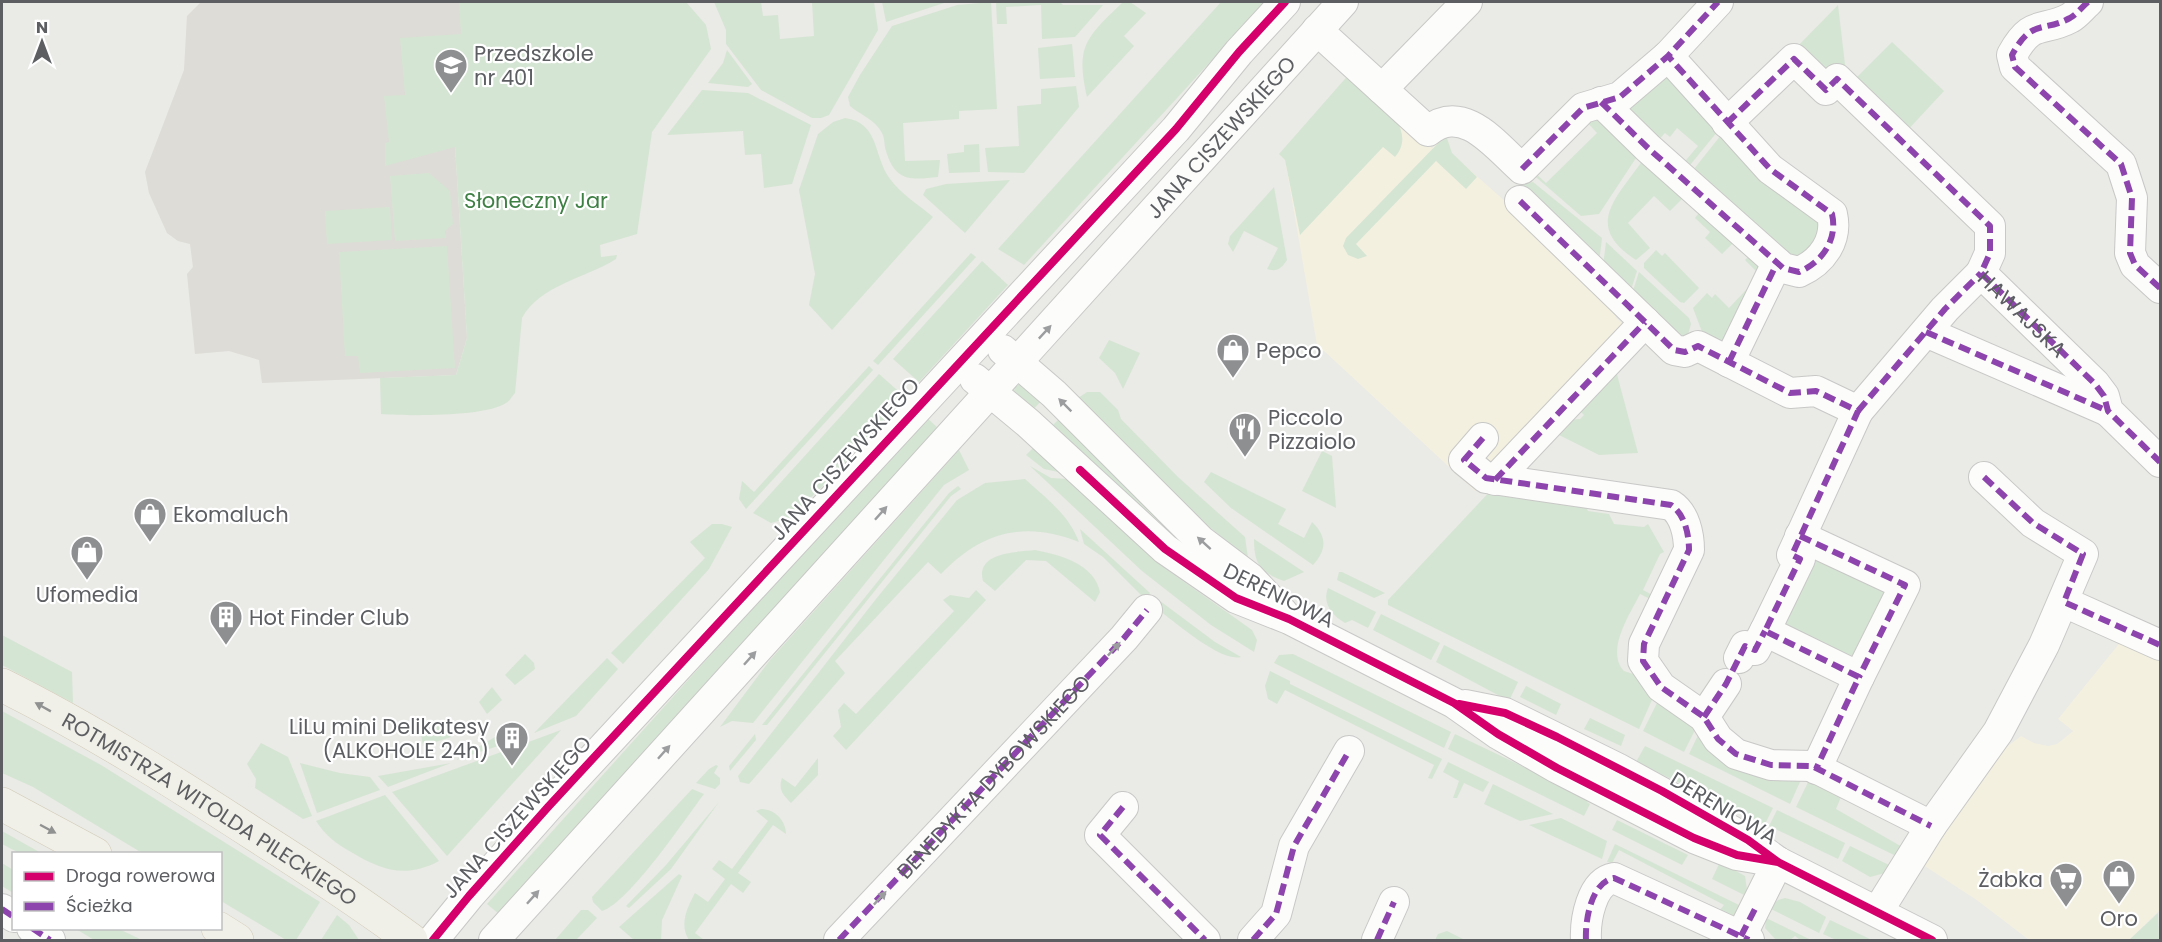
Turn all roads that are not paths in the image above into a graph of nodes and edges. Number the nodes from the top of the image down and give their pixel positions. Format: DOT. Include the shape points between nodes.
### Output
graph roads {
  1 [pos="1284,2"];
  2 [pos="1343,2"];
  3 [pos="1467,2"];
  4 [pos="1718,2"];
  5 [pos="2088,2"];
  6 [pos="1317,30"];
  7 [pos="1668,56"];
  8 [pos="1383,89"];
  9 [pos="1601,102"];
  10 [pos="1727,123"];
  11 [pos="1520,201"];
  12 [pos="1777,263"];
  13 [pos="1981,273"];
  14 [pos="2160,288"];
  15 [pos="1646,322"];
  16 [pos="1926,332"];
  17 [pos="984,335"];
  18 [pos="1018,361"];
  19 [pos="1729,362"];
  20 [pos="956,365"];
  21 [pos="991,390"];
  22 [pos="1849,406"];
  23 [pos="2108,411"];
  24 [pos="1483,438"];
  25 [pos="2160,462"];
  26 [pos="1984,477"];
  27 [pos="1495,480"];
  28 [pos="1800,536"];
  29 [pos="2064,602"];
  30 [pos="1147,610"];
  31 [pos="1289,619"];
  32 [pos="1765,631"];
  33 [pos="2160,645"];
  34 [pos="1859,677"];
  35 [pos="2,685"];
  36 [pos="1704,717"];
  37 [pos="1348,751"];
  38 [pos="1816,769"];
  39 [pos="2,804"];
  40 [pos="1123,807"];
  41 [pos="1930,826"];
  42 [pos="91,852"];
  43 [pos="1778,862"];
  44 [pos="1394,902"];
  45 [pos="1878,911"];
  46 [pos="35,930"];
  47 [pos="221,930"];
  48 [pos="1745,938"];
  49 [pos="50,940"];
  50 [pos="237,940"];
  51 [pos="411,940"];
  52 [pos="433,940"];
  53 [pos="494,940"];
  54 [pos="839,940"];
  55 [pos="1205,940"];
  56 [pos="1253,940"];
  57 [pos="1377,940"];
  58 [pos="1586,940"];
  59 [pos="1932,940"];
  1 -- 17 [label="street, JANA CISZEWSKIEGO" via="1176,129"];
  2 -- 6 [label="street, JANA CISZEWSKIEGO"];
  3 -- 8 [label="street"];
  4 -- 7 [label="street"];
  5 -- 14 [label="street" via="2069,19 2042,25 2028,33 2012,55 2015,67 2121,164 2132,198 2130,253 2135,265"];
  6 -- 8 [label="street"];
  18 -- 6 [label="street, JANA CISZEWSKIEGO, one-way"];
  7 -- 9 [label="street" via="1620,97"];
  7 -- 10 [label="street"];
  8 -- 9 [label="street" via="1428,131 1447,121 1471,124 1522,169 1583,108"];
  9 -- 12 [label="street"];
  10 -- 12 [label="street" via="1770,169 1832,214 1834,225 1828,248 1815,264 1794,272"];
  10 -- 13 [label="street, HAWAJSKA" via="1794,59 1826,90 1837,80 1990,226 1990,253"];
  11 -- 15 [label="street"];
  12 -- 19 [label="street"];
  13 -- 16 [label="street"];
  13 -- 23 [label="street, HAWAJSKA" via="2095,384"];
  15 -- 19 [label="street" via="1674,350 1685,352 1698,346"];
  15 -- 27 [label="street"];
  16 -- 22 [label="street"];
  16 -- 23 [label="street"];
  17 -- 18 [label="street, DERENIOWA"];
  17 -- 20 [label="street, JANA CISZEWSKIEGO"];
  18 -- 21 [label="street, JANA CISZEWSKIEGO"];
  31 -- 18 [label="street, DERENIOWA, one-way" via="1250,578 1201,541"];
  19 -- 22 [label="street" via="1790,393 1816,391"];
  20 -- 21 [label="street, DERENIOWA"];
  20 -- 52 [label="street, JANA CISZEWSKIEGO" via="548,807"];
  21 -- 31 [label="street, DERENIOWA" via="1165,549 1236,598"];
  53 -- 21 [label="street, JANA CISZEWSKIEGO, one-way"];
  22 -- 28 [label="street"];
  23 -- 25 [label="street, HAWAJSKA"];
  24 -- 27 [label="street" via="1464,460 1479,474"];
  26 -- 29 [label="street" via="2033,523 2083,554"];
  27 -- 36 [label="street" via="1671,505 1677,509 1688,534 1689,550 1642,651 1643,661 1661,687"];
  28 -- 32 [label="street" via="1792,555 1800,559"];
  28 -- 34 [label="street" via="1905,585"];
  29 -- 33 [label="street"];
  29 -- 41 [label="street" via="1998,732"];
  54 -- 30 [label="street, BENEDYKTA DYBOWSKIEGO, one-way"];
  31 -- 43 [label="street, DERENIOWA" via="1454,703 1557,768 1695,838 1737,855"];
  32 -- 34 [label="street"];
  32 -- 36 [label="street" via="1755,651 1745,646"];
  34 -- 38 [label="street"];
  51 -- 35 [label="main road, ROTMISTRZA WITOLDA PILECKIEGO, one-way" via="207,803"];
  36 -- 38 [label="street" via="1718,739 1736,754 1771,765"];
  37 -- 56 [label="street" via="1294,846 1276,914"];
  38 -- 41 [label="street"];
  39 -- 42 [label="main road, one-way"];
  40 -- 55 [label="street" via="1100,835"];
  41 -- 45 [label="street"];
  43 -- 45 [label="street, DERENIOWA"];
  43 -- 48 [label="street"];
  44 -- 57 [label="street"];
  45 -- 59 [label="street, DERENIOWA"];
  46 -- 49 [label="street"];
  47 -- 50 [label="main road"];
  48 -- 58 [label="street" via="1614,878 1601,884 1597,892 1586,924"];
}
